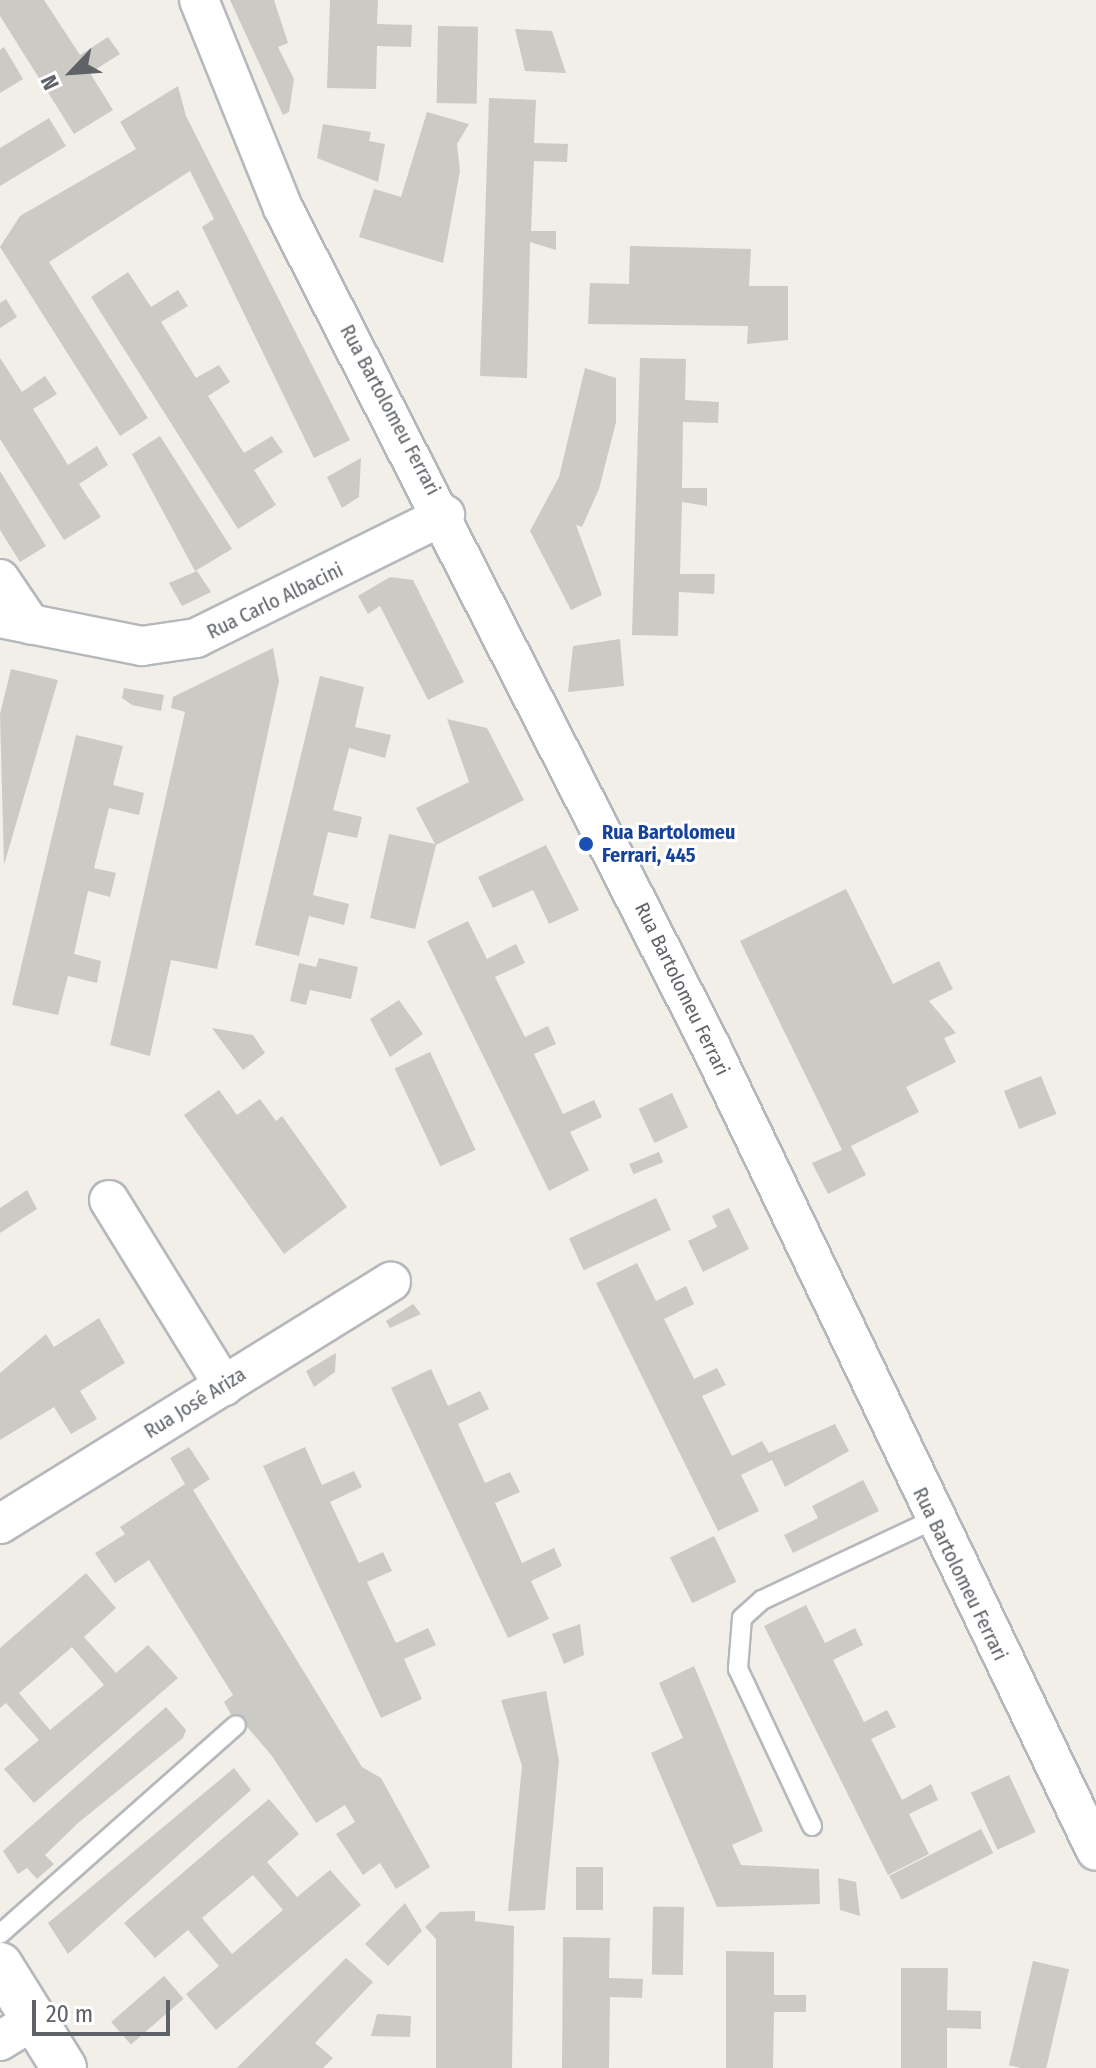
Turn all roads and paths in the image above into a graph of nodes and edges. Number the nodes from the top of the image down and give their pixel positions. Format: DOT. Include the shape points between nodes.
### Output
graph roads {
  1 [pos="199,0"];
  2 [pos="445,515"];
  3 [pos="0,579"];
  4 [pos="16,622"];
  5 [pos="109,1200"];
  6 [pos="391,1282"];
  7 [pos="224,1386"];
  8 [pos="933,1520"];
  9 [pos="0,1524"];
  10 [pos="236,1725"];
  11 [pos="812,1826"];
  12 [pos="1096,1851"];
  13 [pos="0,1934"];
  14 [pos="0,1965"];
  15 [pos="17,2030"];
  16 [pos="64,2068"];
  1 -- 2 [label="street, Rua Bartolomeu Ferrari" via="283,208"];
  2 -- 4 [label="street, Rua Carlo Albacini" via="196,638 142,646"];
  2 -- 8 [label="street, Rua Bartolomeu Ferrari" via="711,1047"];
  3 -- 4 [label="street"];
  5 -- 7 [label="street"];
  6 -- 7 [label="street, Rua José Ariza"];
  7 -- 9 [label="street, Rua José Ariza"];
  8 -- 11 [label="lane" via="762,1600 742,1618 738,1669"];
  8 -- 12 [label="street, Rua Bartolomeu Ferrari"];
  10 -- 13 [label="lane"];
  14 -- 15 [label="main road"];
  15 -- 16 [label="main road"];
}
